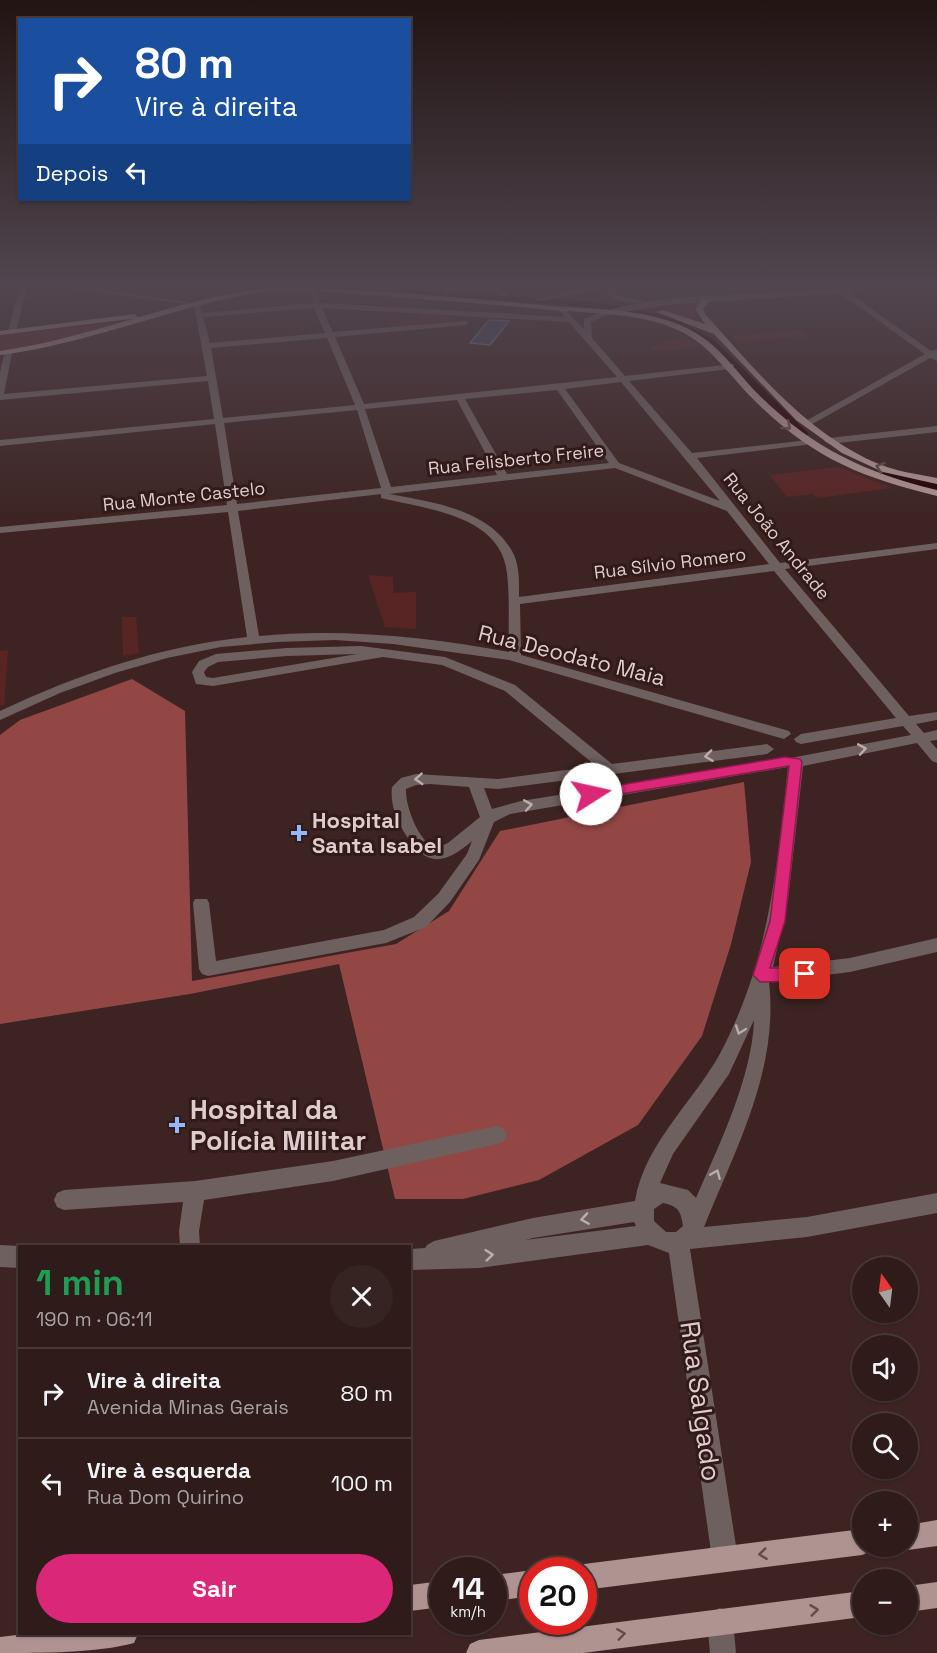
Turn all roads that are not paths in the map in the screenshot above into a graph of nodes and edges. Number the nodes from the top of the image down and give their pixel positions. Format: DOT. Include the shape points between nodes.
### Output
graph roads {
  1 [pos="3,365"];
  2 [pos="209,365"];
  3 [pos="343,365"];
  4 [pos="613,365"];
  5 [pos="749,365"];
  6 [pos="916,365"];
  7 [pos="730,366"];
  8 [pos="211,378"];
  9 [pos="625,379"];
  10 [pos="559,387"];
  11 [pos="0,395"];
  12 [pos="459,396"];
  13 [pos="360,406"];
  14 [pos="219,420"];
  15 [pos="807,424"];
  16 [pos="937,429"];
  17 [pos="829,441"];
  18 [pos="805,442"];
  19 [pos="0,443"];
  20 [pos="690,456"];
  21 [pos="616,465"];
  22 [pos="503,477"];
  23 [pos="937,482"];
  24 [pos="387,491"];
  25 [pos="371,493"];
  26 [pos="937,493"];
  27 [pos="233,508"];
  28 [pos="729,508"];
  29 [pos="0,530"];
  30 [pos="937,546"];
  31 [pos="777,567"];
  32 [pos="515,601"];
  33 [pos="253,638"];
  34 [pos="380,654"];
  35 [pos="515,658"];
  36 [pos="0,716"];
  37 [pos="937,716"];
  38 [pos="906,721"];
  39 [pos="784,734"];
  40 [pos="937,735"];
  41 [pos="921,738"];
  42 [pos="801,739"];
  43 [pos="767,749"];
  44 [pos="937,758"];
  45 [pos="795,761"];
  46 [pos="609,769"];
  47 [pos="476,785"];
  48 [pos="488,818"];
  49 [pos="201,903"];
  50 [pos="937,945"];
  51 [pos="760,975"];
  52 [pos="497,1135"];
  53 [pos="195,1191"];
  54 [pos="64,1200"];
  55 [pos="937,1203"];
  56 [pos="644,1206"];
  57 [pos="651,1234"];
  58 [pos="686,1236"];
  59 [pos="190,1245"];
  60 [pos="0,1256"];
  61 [pos="18,1257"];
  62 [pos="411,1258"];
  63 [pos="411,1258"];
  64 [pos="937,1533"];
  65 [pos="918,1536"];
  66 [pos="852,1543"];
  67 [pos="725,1559"];
  68 [pos="597,1575"];
  69 [pos="937,1595"];
  70 [pos="429,1596"];
  71 [pos="411,1598"];
  72 [pos="918,1598"];
  73 [pos="852,1605"];
  74 [pos="720,1621"];
  75 [pos="117,1635"];
  76 [pos="0,1650"];
  77 [pos="480,1653"];
  78 [pos="723,1653"];
  1 -- 11 [label="street"];
  2 -- 8 [label="street"];
  3 -- 13 [label="street"];
  4 -- 9 [label="street, Rua João Andrade"];
  5 -- 15 [label="main road"];
  6 -- 15 [label="street"];
  7 -- 9 [label="street"];
  7 -- 18 [label="main road, one-way" via="752,394"];
  8 -- 11 [label="street"];
  8 -- 14 [label="street"];
  9 -- 10 [label="street"];
  9 -- 20 [label="street, Rua João Andrade"];
  10 -- 12 [label="street"];
  10 -- 21 [label="street"];
  12 -- 13 [label="street"];
  12 -- 22 [label="street"];
  13 -- 14 [label="street"];
  13 -- 24 [label="street"];
  14 -- 19 [label="street"];
  14 -- 27 [label="street"];
  15 -- 17 [label="main road"];
  16 -- 17 [label="street"];
  23 -- 17 [label="main road, one-way" via="869,463"];
  18 -- 20 [label="street"];
  18 -- 26 [label="main road" via="868,475"];
  20 -- 28 [label="street, Rua João Andrade"];
  21 -- 22 [label="street, Rua Felisberto Freire"];
  21 -- 28 [label="street, Rua Felisberto Freire"];
  22 -- 24 [label="street, Rua Felisberto Freire"];
  24 -- 25 [label="street, Rua Felisberto Freire"];
  25 -- 27 [label="street, Rua Monte Castelo"];
  25 -- 32 [label="street" via="460,515 494,536 511,561"];
  27 -- 29 [label="street, Rua Monte Castelo"];
  27 -- 33 [label="street"];
  28 -- 31 [label="street, Rua João Andrade"];
  30 -- 31 [label="street, Rua Sílvio Romero"];
  31 -- 32 [label="street, Rua Sílvio Romero"];
  31 -- 38 [label="street, Rua João Andrade"];
  32 -- 35 [label="street"];
  33 -- 35 [label="street, Rua Deodato Maia" via="372,638"];
  33 -- 36 [label="street, Rua Deodato Maia" via="121,666"];
  34 -- 34 [label="street" via="361,650 216,658 198,672 201,681 213,682"];
  34 -- 46 [label="street" via="445,661 510,688"];
  35 -- 39 [label="street, Rua Deodato Maia"];
  37 -- 38 [label="street"];
  38 -- 41 [label="street, Rua João Andrade"];
  38 -- 42 [label="street"];
  39 -- 42 [label="street, Rua Deodato Maia"];
  39 -- 43 [label="street" via="769,738"];
  40 -- 41 [label="street"];
  41 -- 44 [label="street, Rua João Andrade"];
  45 -- 41 [label="street, one-way"];
  42 -- 45 [label="street" via="809,747 808,756"];
  43 -- 45 [label="street" via="774,757"];
  43 -- 46 [label="street, one-way"];
  48 -- 45 [label="street, one-way" via="521,806"];
  45 -- 51 [label="street" via="777,921"];
  46 -- 47 [label="street"];
  47 -- 48 [label="street"];
  47 -- 48 [label="street, one-way" via="412,778 399,787 405,820 419,842 432,853 463,840"];
  48 -- 49 [label="street" via="474,856 444,898 420,922 386,936 208,969"];
  50 -- 51 [label="street" via="827,971"];
  51 -- 56 [label="street, one-way" via="733,1050 715,1082 659,1159"];
  58 -- 51 [label="street, one-way" via="721,1162 758,1055 764,1010"];
  52 -- 53 [label="street" via="349,1168"];
  53 -- 54 [label="street"];
  53 -- 59 [label="street"];
  55 -- 58 [label="street" via="807,1227"];
  56 -- 57 [label="street" via="643,1218"];
  56 -- 58 [label="street" via="660,1192 681,1197 691,1208"];
  56 -- 62 [label="street, one-way"];
  57 -- 58 [label="street" via="664,1242"];
  63 -- 57 [label="street, one-way" via="479,1257"];
  58 -- 67 [label="street, Rua Salgado"];
  60 -- 61 [label="street"];
  64 -- 65 [label="main road"];
  66 -- 67 [label="main road, one-way"];
  67 -- 68 [label="main road"];
  69 -- 72 [label="main road"];
  70 -- 71 [label="main road"];
  74 -- 73 [label="main road, one-way"];
  77 -- 74 [label="main road, one-way"];
  74 -- 78 [label="street"];
  75 -- 76 [label="main road"];
}
